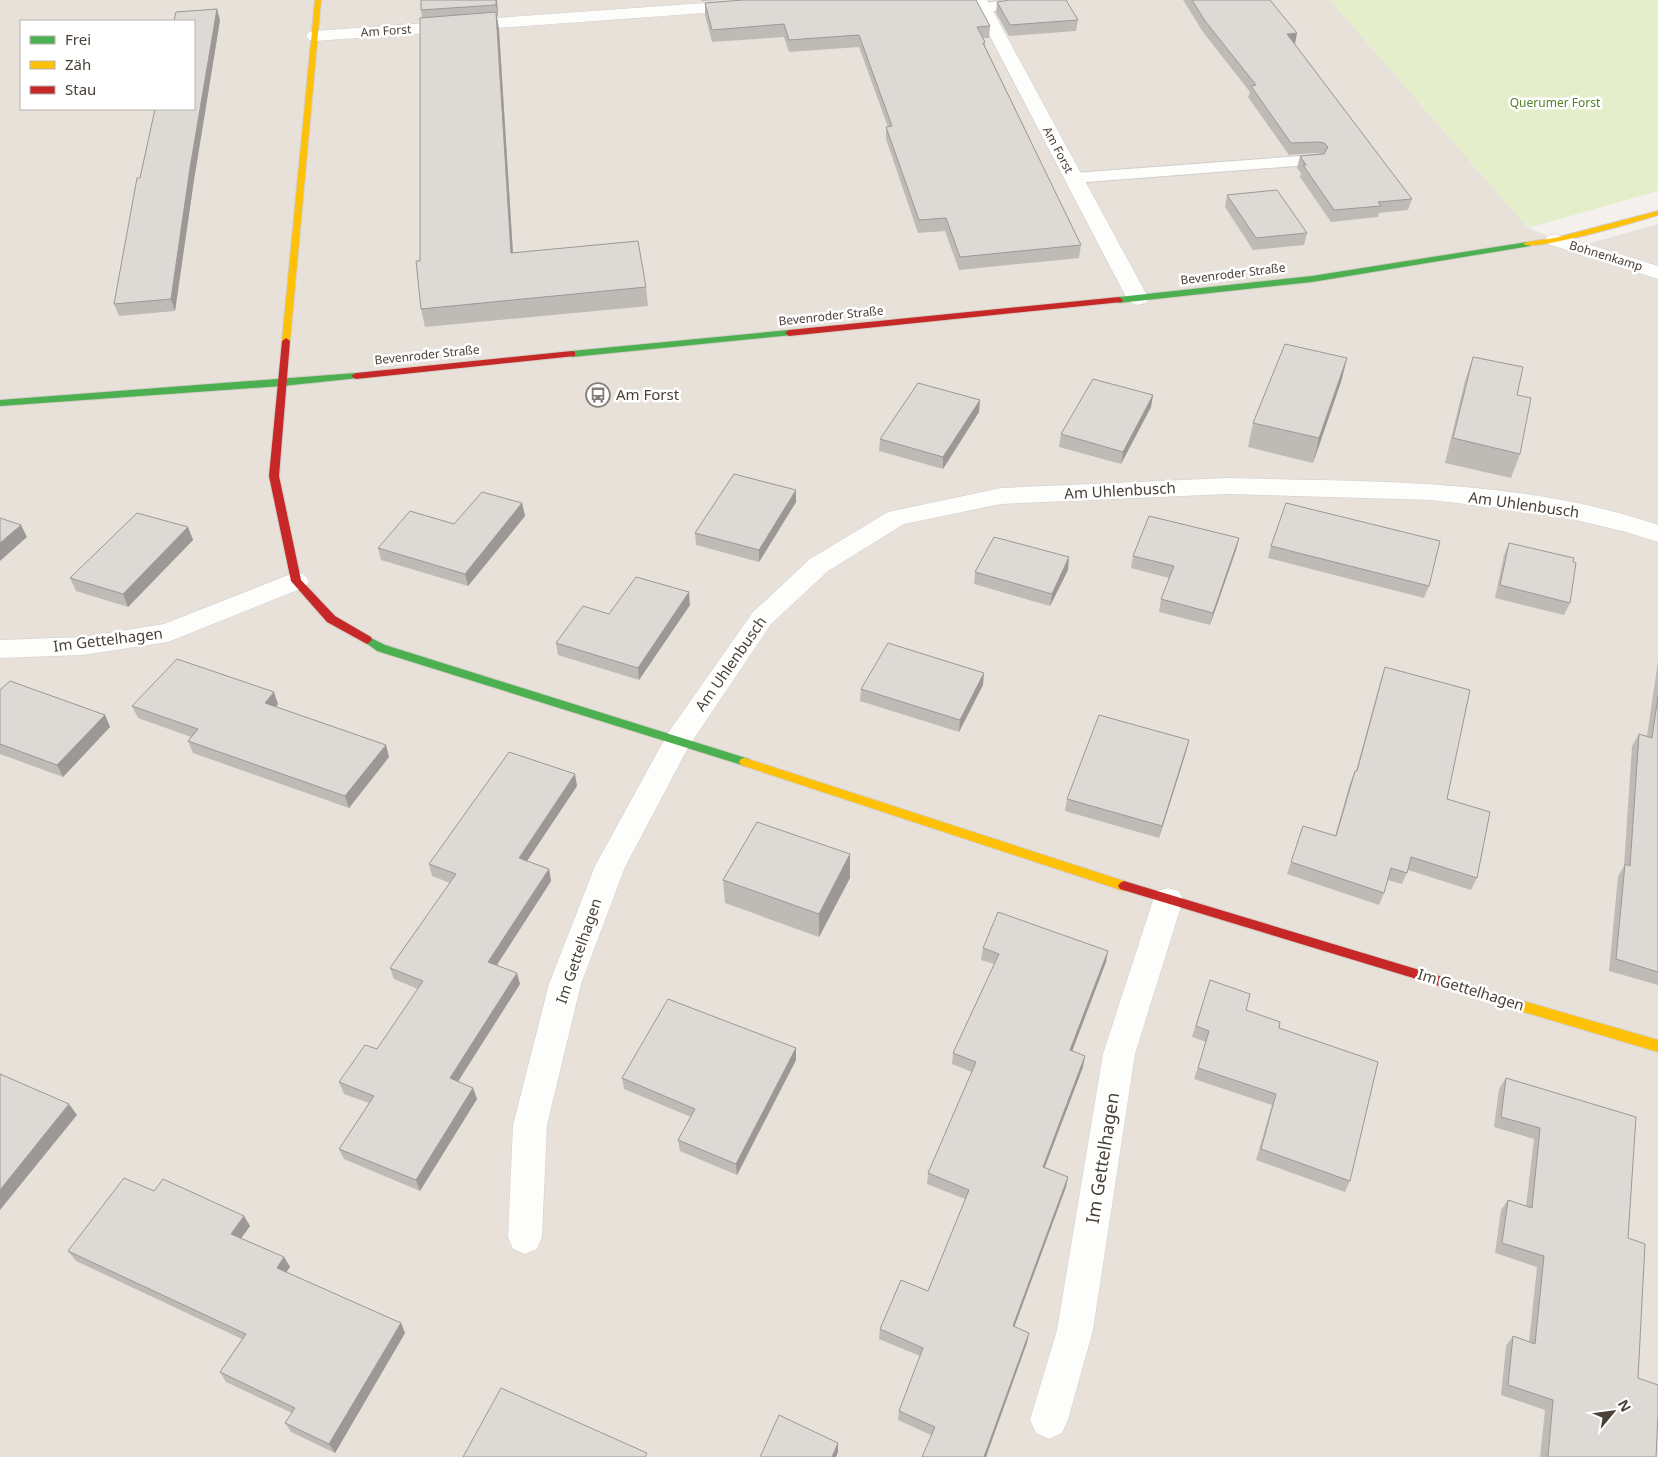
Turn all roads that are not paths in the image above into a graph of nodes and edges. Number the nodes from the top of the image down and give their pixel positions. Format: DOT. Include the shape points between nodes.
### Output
graph roads {
  1 [pos="318,0"];
  2 [pos="816,0"];
  3 [pos="1056,0"];
  4 [pos="981,3"];
  5 [pos="315,36"];
  6 [pos="1316,160"];
  7 [pos="1074,178"];
  8 [pos="1658,213"];
  9 [pos="1555,240"];
  10 [pos="1658,273"];
  11 [pos="1138,299"];
  12 [pos="282,383"];
  13 [pos="0,403"];
  14 [pos="1658,534"];
  15 [pos="296,581"];
  16 [pos="0,649"];
  17 [pos="678,740"];
  18 [pos="1168,900"];
  19 [pos="1658,1046"];
  20 [pos="525,1237"];
  21 [pos="1049,1420"];
  1 -- 5 [label="street"];
  2 -- 5 [label="street, Am Forst"];
  3 -- 4 [label="lane"];
  4 -- 7 [label="street, Am Forst"];
  5 -- 12 [label="street"];
  6 -- 7 [label="lane"];
  7 -- 11 [label="street, Am Forst"];
  8 -- 9 [label="street, Bevenroder Straße"];
  9 -- 10 [label="street, Bohnenkamp"];
  9 -- 11 [label="street, Bevenroder Straße" via="1312,279"];
  11 -- 12 [label="street, Bevenroder Straße"];
  12 -- 13 [label="street, Bevenroder Straße"];
  12 -- 15 [label="street, Im Gettelhagen" via="274,476"];
  14 -- 17 [label="street, Am Uhlenbusch" via="1551,506 1431,492 1228,486 1001,496 897,518 819,565 762,618"];
  15 -- 16 [label="street, Im Gettelhagen" via="168,633 83,646"];
  15 -- 17 [label="street, Im Gettelhagen" via="330,619 381,648"];
  17 -- 18 [label="street, Im Gettelhagen"];
  17 -- 20 [label="street, Im Gettelhagen" via="610,866 565,984 530,1125"];
  18 -- 19 [label="street, Im Gettelhagen"];
  18 -- 21 [label="street, Im Gettelhagen" via="1119,1054 1075,1330"];
}
